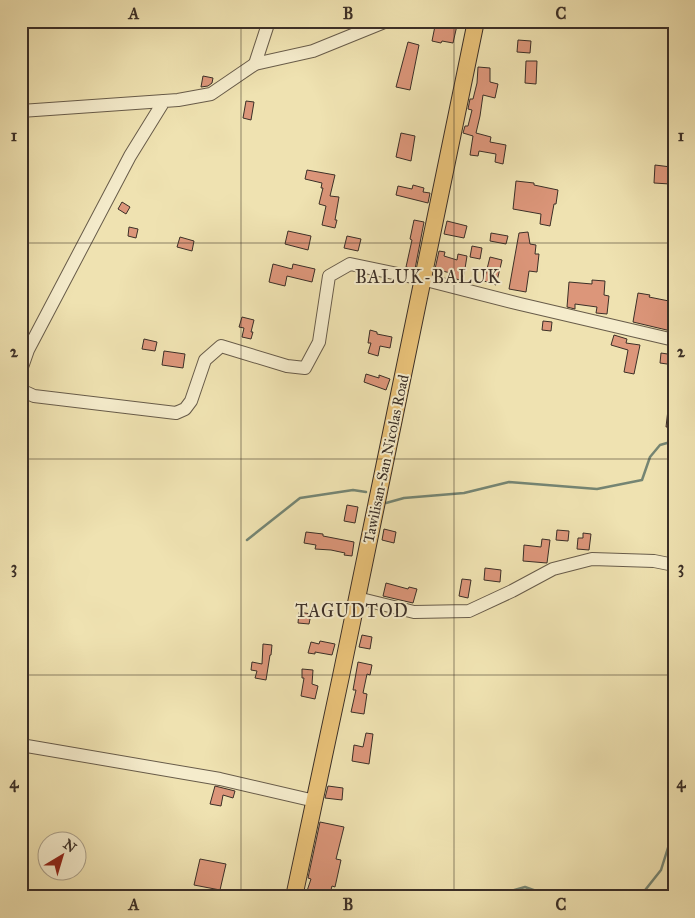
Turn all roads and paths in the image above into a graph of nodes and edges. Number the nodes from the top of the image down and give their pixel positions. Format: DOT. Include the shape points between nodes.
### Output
graph roads {
  1 [pos="269,21"];
  2 [pos="387,21"];
  3 [pos="476,21"];
  4 [pos="255,64"];
  5 [pos="164,101"];
  6 [pos="21,111"];
  7 [pos="422,279"];
  8 [pos="674,340"];
  9 [pos="25,349"];
  10 [pos="21,370"];
  11 [pos="21,390"];
  12 [pos="674,565"];
  13 [pos="358,598"];
  14 [pos="21,745"];
  15 [pos="315,800"];
  16 [pos="294,897"];
  1 -- 4 [label="street"];
  2 -- 4 [label="street" via="313,51"];
  3 -- 7 [label="main road, Tawilisan-San Nicolas Road"];
  4 -- 5 [label="street" via="210,94"];
  5 -- 6 [label="street"];
  5 -- 9 [label="street" via="130,156"];
  7 -- 8 [label="street"];
  7 -- 11 [label="street" via="350,264 329,276 319,342 305,368 287,366 221,346 205,360 192,401 176,413 34,396"];
  7 -- 13 [label="main road, Tawilisan-San Nicolas Road"];
  9 -- 10 [label="street"];
  12 -- 13 [label="street" via="592,559 553,569 469,612 414,612"];
  13 -- 15 [label="main road, Tawilisan-San Nicolas Road"];
  14 -- 15 [label="street"];
  15 -- 16 [label="main road, Tawilisan-San Nicolas Road"];
}
